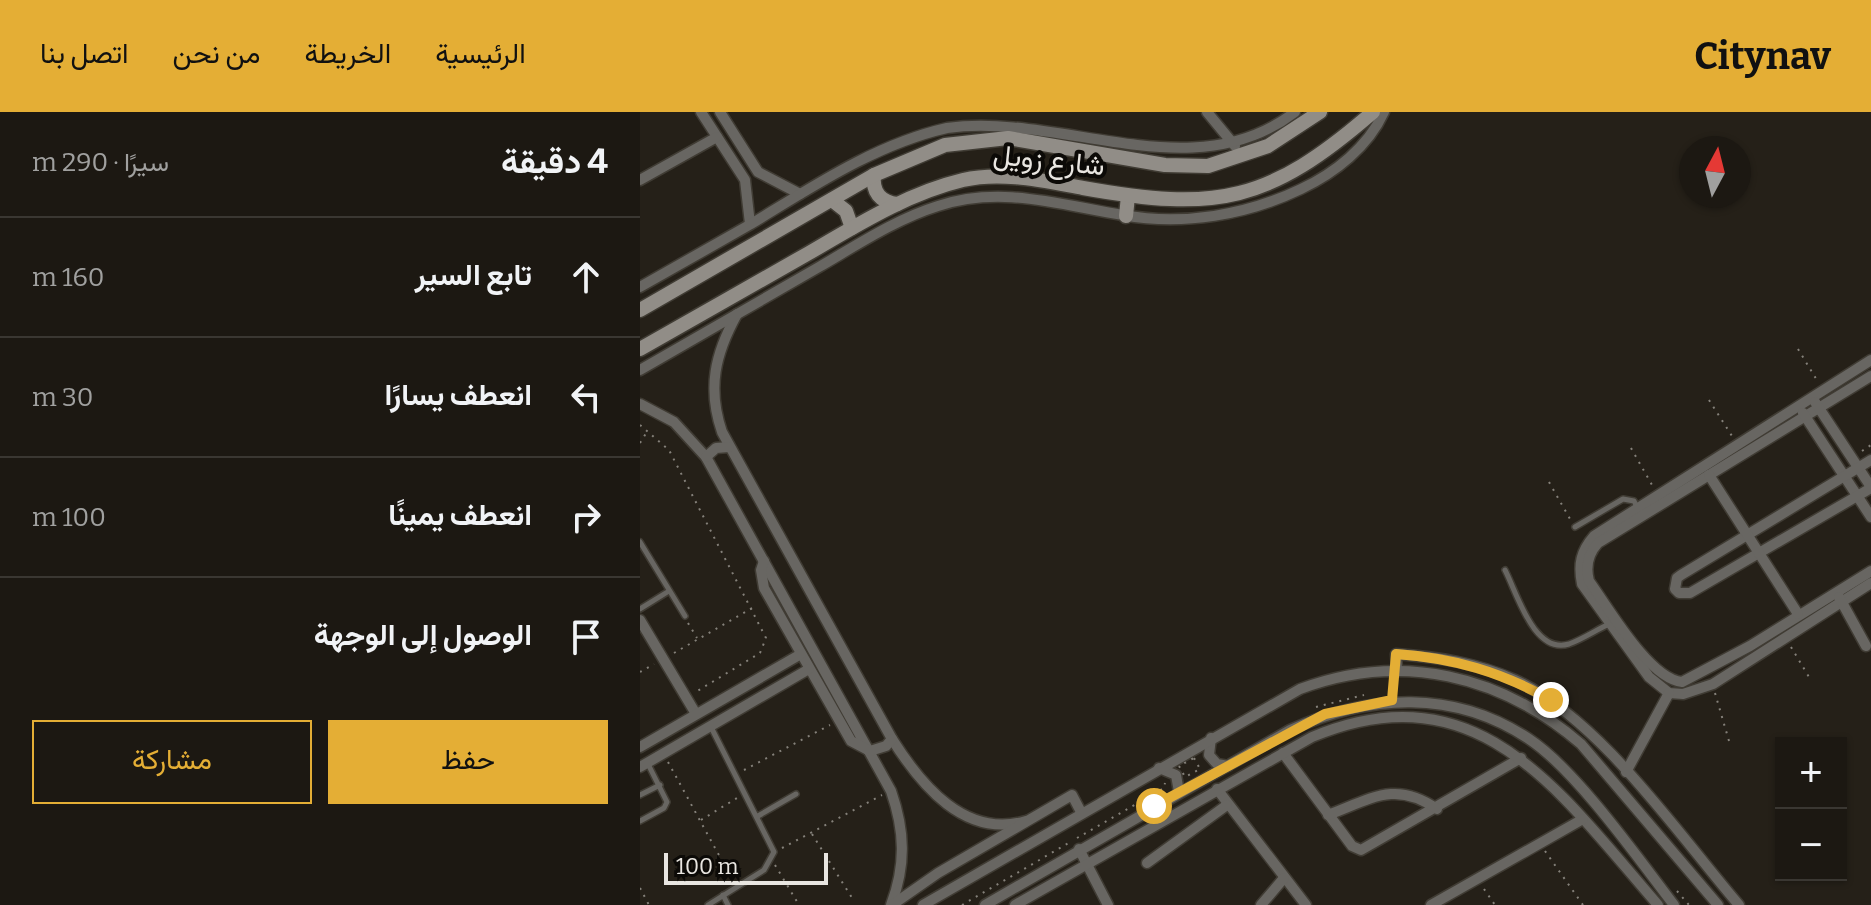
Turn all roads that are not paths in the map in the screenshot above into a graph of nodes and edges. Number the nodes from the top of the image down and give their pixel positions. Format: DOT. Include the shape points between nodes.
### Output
graph roads {
  1 [pos="701,112"];
  2 [pos="720,112"];
  3 [pos="1207,112"];
  4 [pos="1295,112"];
  5 [pos="1320,112"];
  6 [pos="1373,112"];
  7 [pos="1384,112"];
  8 [pos="1030,123"];
  9 [pos="918,136"];
  10 [pos="717,137"];
  11 [pos="1028,140"];
  12 [pos="1232,143"];
  13 [pos="926,151"];
  14 [pos="1244,157"];
  15 [pos="758,172"];
  16 [pos="874,175"];
  17 [pos="640,180"];
  18 [pos="745,180"];
  19 [pos="800,194"];
  20 [pos="1128,196"];
  21 [pos="832,200"];
  22 [pos="897,204"];
  23 [pos="879,214"];
  24 [pos="1126,216"];
  25 [pos="750,224"];
  26 [pos="852,228"];
  27 [pos="887,228"];
  28 [pos="640,287"];
  29 [pos="640,310"];
  30 [pos="738,314"];
  31 [pos="640,349"];
  32 [pos="1871,360"];
  33 [pos="640,370"];
  34 [pos="1871,376"];
  35 [pos="1811,396"];
  36 [pos="640,404"];
  37 [pos="1798,405"];
  38 [pos="1819,408"];
  39 [pos="1806,416"];
  40 [pos="729,447"];
  41 [pos="1741,449"];
  42 [pos="706,457"];
  43 [pos="1871,460"];
  44 [pos="1859,468"];
  45 [pos="1709,475"];
  46 [pos="1845,477"];
  47 [pos="1871,487"];
  48 [pos="1680,488"];
  49 [pos="1857,496"];
  50 [pos="1640,512"];
  51 [pos="1871,517"];
  52 [pos="1575,527"];
  53 [pos="1747,534"];
  54 [pos="640,542"];
  55 [pos="1759,553"];
  56 [pos="764,561"];
  57 [pos="1505,570"];
  58 [pos="1871,571"];
  59 [pos="1871,583"];
  60 [pos="669,591"];
  61 [pos="1838,596"];
  62 [pos="1603,608"];
  63 [pos="640,609"];
  64 [pos="1798,614"];
  65 [pos="685,616"];
  66 [pos="640,620"];
  67 [pos="1609,624"];
  68 [pos="1624,637"];
  69 [pos="1866,646"];
  70 [pos="1752,650"];
  71 [pos="801,654"];
  72 [pos="809,669"];
  73 [pos="1397,670"];
  74 [pos="1705,671"];
  75 [pos="1691,680"];
  76 [pos="1713,684"];
  77 [pos="1665,686"];
  78 [pos="1696,692"];
  79 [pos="696,714"];
  80 [pos="711,726"];
  81 [pos="1211,738"];
  82 [pos="892,739"];
  83 [pos="640,747"];
  84 [pos="870,751"];
  85 [pos="1283,753"];
  86 [pos="1521,758"];
  87 [pos="644,765"];
  88 [pos="1229,766"];
  89 [pos="1626,772"];
  90 [pos="1160,773"];
  91 [pos="660,785"];
  92 [pos="1217,789"];
  93 [pos="1179,792"];
  94 [pos="796,794"];
  95 [pos="640,795"];
  96 [pos="1227,805"];
  97 [pos="1437,809"];
  98 [pos="1081,812"];
  99 [pos="1328,815"];
  100 [pos="758,816"];
  101 [pos="1583,819"];
  102 [pos="640,821"];
  103 [pos="1026,821"];
  104 [pos="1079,849"];
  105 [pos="1089,863"];
  106 [pos="1147,863"];
  107 [pos="1706,867"];
  108 [pos="1694,876"];
  109 [pos="1284,878"];
  110 [pos="723,895"];
  111 [pos="708,905"];
  112 [pos="728,905"];
  113 [pos="892,905"];
  114 [pos="923,905"];
  115 [pos="985,905"];
  116 [pos="1015,905"];
  117 [pos="1108,905"];
  118 [pos="1261,905"];
  119 [pos="1306,905"];
  120 [pos="1431,905"];
  121 [pos="1658,905"];
  122 [pos="1674,905"];
  123 [pos="1718,905"];
  124 [pos="1739,905"];
  1 -- 10 [label="street"];
  2 -- 15 [label="street"];
  3 -- 12 [label="street"];
  4 -- 12 [label="street"];
  5 -- 14 [label="main road, شارع زويل"];
  6 -- 20 [label="main road, شارع زويل" via="1325,154 1238,194 1181,202"];
  7 -- 24 [label="street" via="1340,166 1289,195 1224,214"];
  8 -- 9 [label="street" via="969,124"];
  8 -- 11 [label="main road"];
  8 -- 12 [label="street" via="1161,145"];
  9 -- 13 [label="main road"];
  9 -- 19 [label="street"];
  10 -- 17 [label="street"];
  10 -- 18 [label="street"];
  11 -- 13 [label="main road, شارع زويل" via="966,140"];
  11 -- 14 [label="main road, شارع زويل" via="1165,165 1208,166"];
  12 -- 14 [label="street"];
  13 -- 16 [label="main road, شارع زويل"];
  15 -- 18 [label="street"];
  15 -- 19 [label="street"];
  16 -- 21 [label="main road, شارع زويل"];
  16 -- 22 [label="main road" via="881,199"];
  18 -- 25 [label="street"];
  19 -- 25 [label="street"];
  20 -- 22 [label="main road, شارع زويل" via="998,177 964,180"];
  20 -- 24 [label="main road"];
  21 -- 26 [label="main road" via="846,211"];
  21 -- 29 [label="main road, شارع زويل"];
  22 -- 23 [label="main road, شارع زويل"];
  23 -- 26 [label="main road, شارع زويل"];
  23 -- 27 [label="main road"];
  24 -- 27 [label="street" via="1000,195 935,206"];
  25 -- 28 [label="street"];
  26 -- 31 [label="main road, شارع زويل"];
  27 -- 30 [label="street"];
  30 -- 33 [label="street"];
  30 -- 40 [label="street" via="718,354 713,385 717,417"];
  32 -- 35 [label="street"];
  34 -- 38 [label="street"];
  35 -- 37 [label="street"];
  35 -- 38 [label="street"];
  36 -- 42 [label="street" via="674,422"];
  37 -- 39 [label="street"];
  37 -- 41 [label="street"];
  38 -- 39 [label="street"];
  38 -- 44 [label="street"];
  39 -- 41 [label="street"];
  39 -- 46 [label="street"];
  40 -- 42 [label="street" via="716,448"];
  40 -- 82 [label="street"];
  41 -- 45 [label="street"];
  41 -- 48 [label="street"];
  42 -- 56 [label="street"];
  43 -- 44 [label="street"];
  44 -- 46 [label="street"];
  44 -- 47 [label="street"];
  45 -- 48 [label="street"];
  45 -- 53 [label="street"];
  46 -- 49 [label="street"];
  46 -- 53 [label="street"];
  47 -- 49 [label="street"];
  48 -- 50 [label="street"];
  48 -- 50 [label="street" via="1658,496"];
  49 -- 51 [label="street"];
  49 -- 55 [label="street"];
  50 -- 52 [label="lane" via="1634,501 1623,499"];
  50 -- 62 [label="street" via="1596,539 1585,555 1585,582"];
  53 -- 55 [label="street"];
  53 -- 55 [label="street" via="1677,578 1675,589 1690,593"];
  54 -- 60 [label="lane"];
  55 -- 64 [label="street"];
  56 -- 71 [label="street" via="764,588"];
  56 -- 84 [label="street"];
  57 -- 67 [label="lane" via="1534,629 1551,643 1568,645"];
  58 -- 61 [label="street"];
  59 -- 61 [label="street"];
  60 -- 63 [label="lane"];
  60 -- 65 [label="lane"];
  61 -- 64 [label="street"];
  61 -- 69 [label="street"];
  61 -- 70 [label="street" via="1784,635"];
  62 -- 67 [label="street"];
  62 -- 68 [label="street"];
  64 -- 70 [label="street"];
  66 -- 79 [label="street"];
  67 -- 68 [label="street"];
  68 -- 77 [label="street"];
  70 -- 74 [label="street"];
  70 -- 76 [label="street"];
  71 -- 72 [label="street"];
  71 -- 79 [label="street"];
  72 -- 80 [label="street"];
  72 -- 84 [label="street" via="851,741"];
  73 -- 81 [label="street" via="1325,679"];
  73 -- 89 [label="street" via="1396,654 1452,660 1516,681 1583,725"];
  73 -- 108 [label="street" via="1483,684 1546,716 1581,744"];
  74 -- 75 [label="street"];
  74 -- 76 [label="street"];
  75 -- 77 [label="street"];
  75 -- 78 [label="street"];
  76 -- 78 [label="street"];
  77 -- 78 [label="street"];
  77 -- 89 [label="street"];
  79 -- 83 [label="street"];
  80 -- 87 [label="street"];
  80 -- 100 [label="lane"];
  81 -- 88 [label="street" via="1212,760"];
  81 -- 90 [label="street"];
  82 -- 84 [label="street"];
  82 -- 103 [label="street" via="920,778 970,820 999,826"];
  84 -- 113 [label="street" via="891,791 903,840"];
  85 -- 86 [label="street" via="1345,723 1379,717 1422,718 1463,727"];
  85 -- 92 [label="street"];
  85 -- 99 [label="street"];
  86 -- 97 [label="street"];
  86 -- 101 [label="street"];
  87 -- 91 [label="lane"];
  88 -- 93 [label="street"];
  88 -- 122 [label="street" via="1314,719 1363,704 1420,702 1478,714 1544,750"];
  89 -- 107 [label="street"];
  90 -- 93 [label="street" via="1176,775"];
  90 -- 98 [label="street"];
  91 -- 95 [label="lane"];
  91 -- 102 [label="lane" via="666,806"];
  92 -- 96 [label="street"];
  92 -- 105 [label="street"];
  93 -- 104 [label="street"];
  94 -- 100 [label="lane"];
  96 -- 106 [label="street"];
  96 -- 109 [label="street"];
  97 -- 99 [label="street" via="1415,794 1392,792"];
  97 -- 99 [label="street" via="1361,850"];
  98 -- 103 [label="street" via="1072,795"];
  98 -- 114 [label="street"];
  100 -- 110 [label="lane" via="774,852 772,861"];
  101 -- 120 [label="street"];
  101 -- 121 [label="street"];
  103 -- 113 [label="street"];
  104 -- 105 [label="street"];
  104 -- 115 [label="street" via="1004,887"];
  105 -- 116 [label="street"];
  105 -- 117 [label="street"];
  107 -- 108 [label="street"];
  107 -- 124 [label="street"];
  108 -- 123 [label="street"];
  109 -- 118 [label="street"];
  109 -- 119 [label="street"];
  110 -- 111 [label="lane"];
  110 -- 112 [label="lane"];
}
